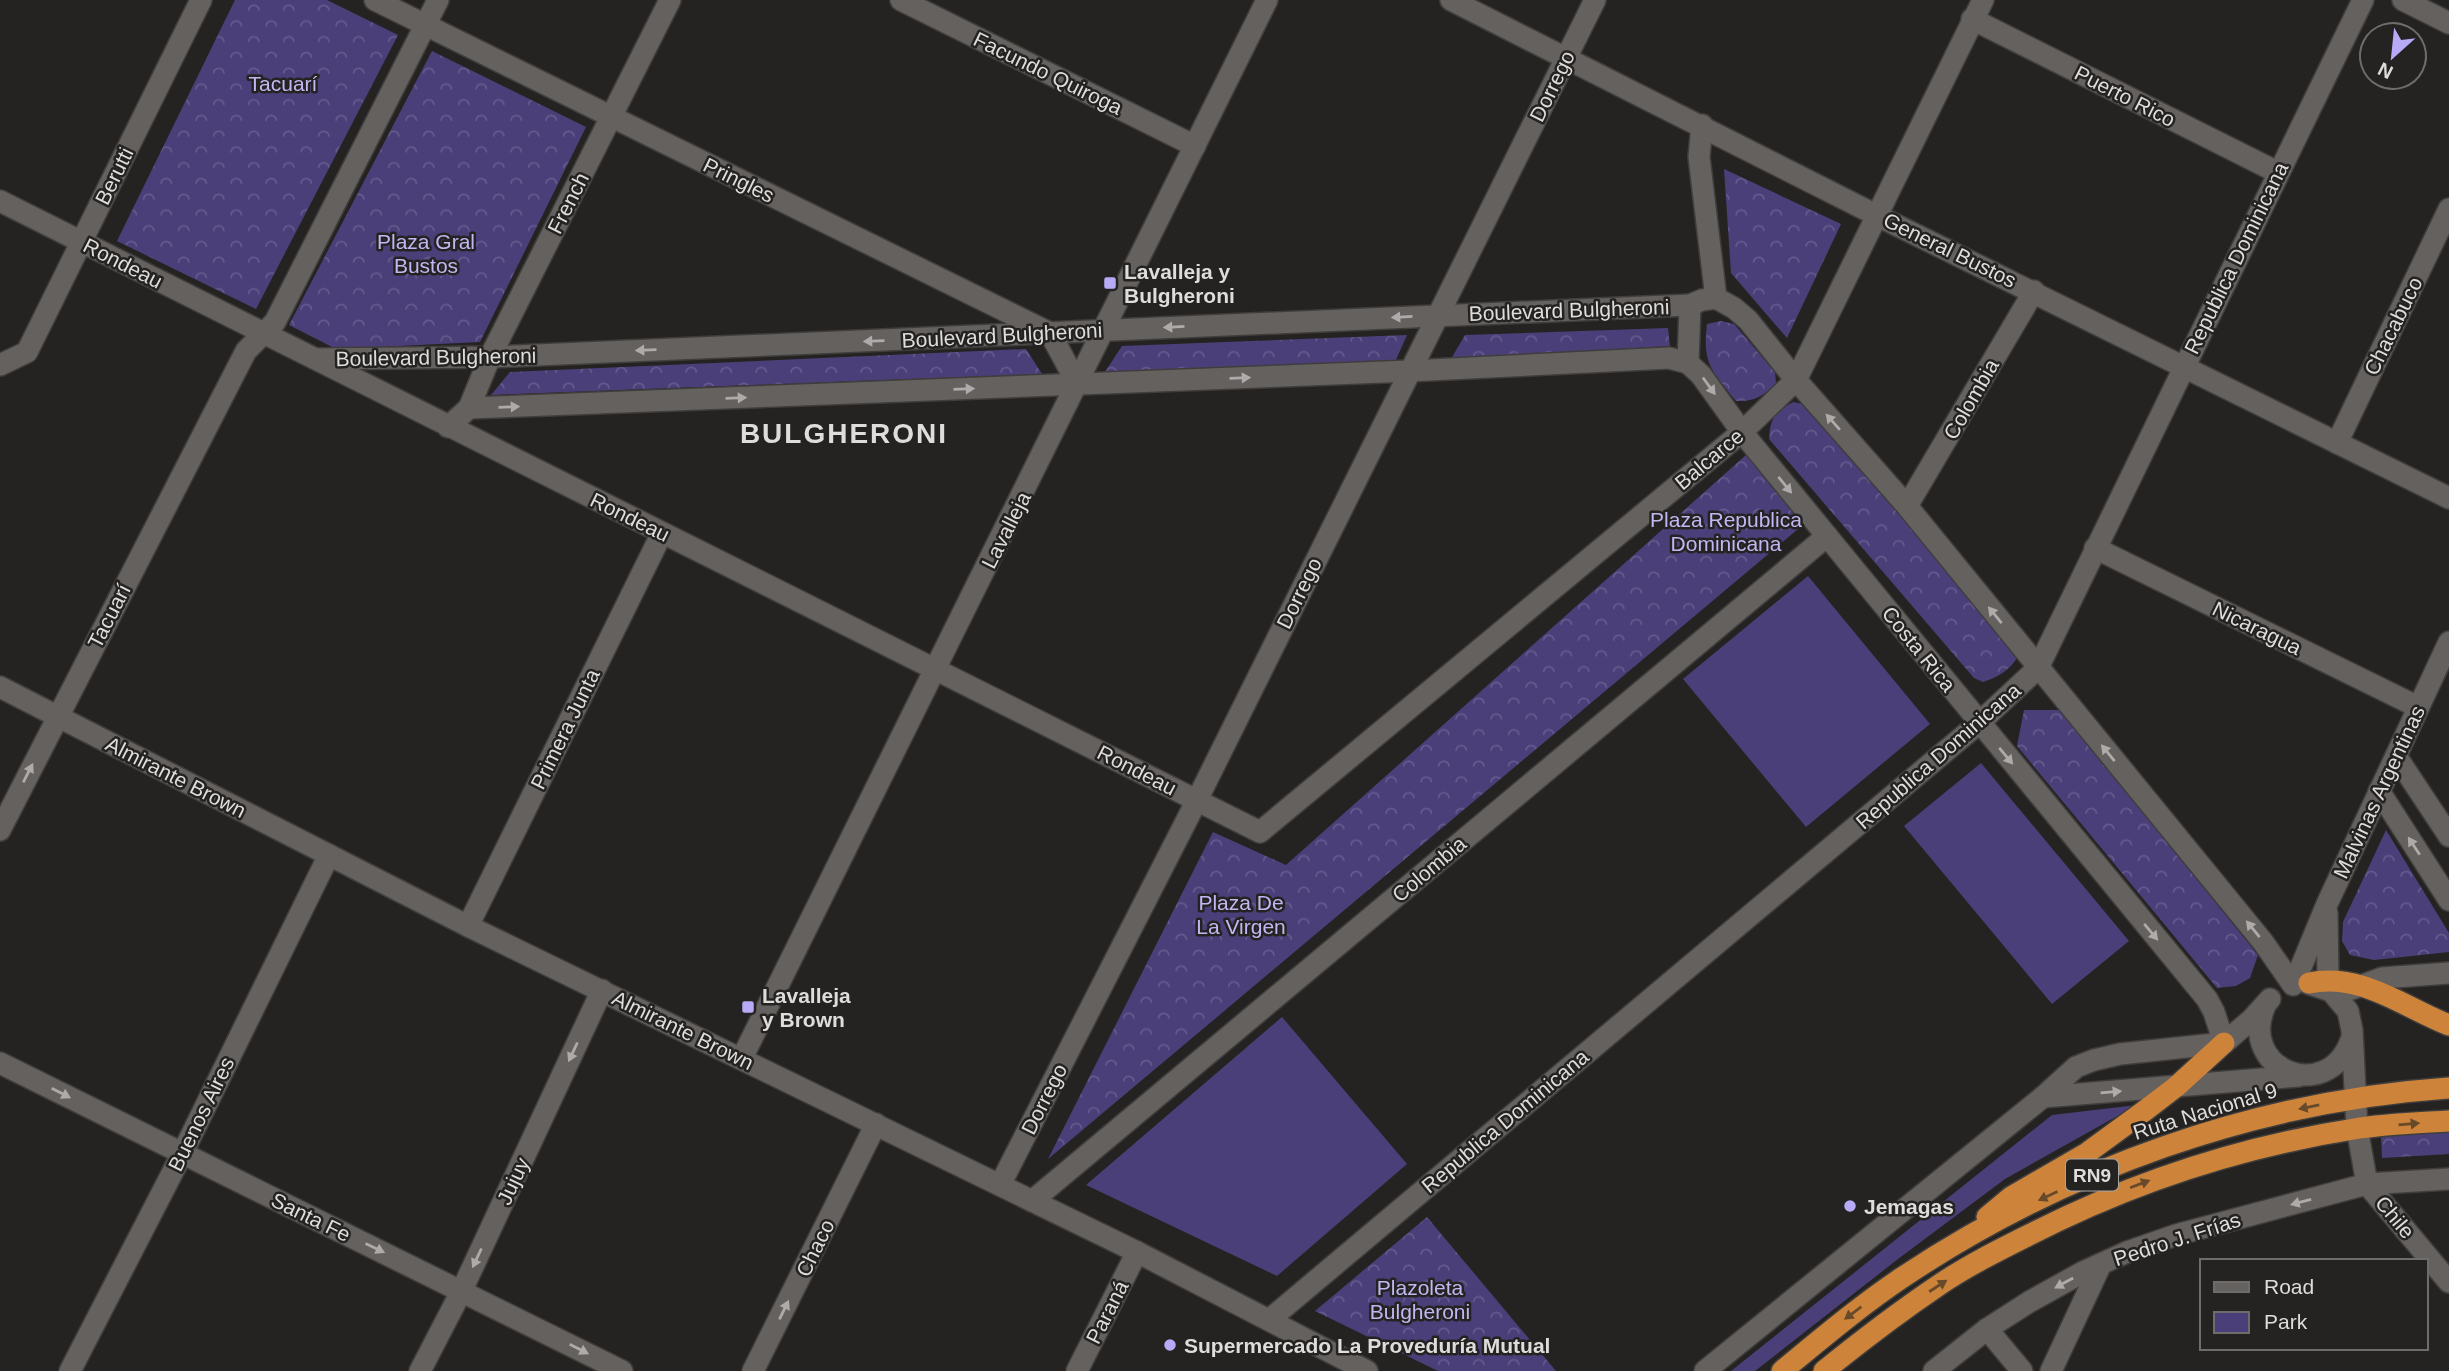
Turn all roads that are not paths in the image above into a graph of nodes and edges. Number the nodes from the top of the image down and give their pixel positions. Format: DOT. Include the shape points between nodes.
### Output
graph roads {
  1 [pos="201,0"];
  2 [pos="376,0"];
  3 [pos="438,0"];
  4 [pos="670,0"];
  5 [pos="901,0"];
  6 [pos="1268,0"];
  7 [pos="1451,0"];
  8 [pos="1595,0"];
  9 [pos="1983,0"];
  10 [pos="2363,0"];
  11 [pos="2403,0"];
  12 [pos="1972,19"];
  13 [pos="2449,23"];
  14 [pos="425,25"];
  15 [pos="1566,57"];
  16 [pos="611,117"];
  17 [pos="1702,125"];
  18 [pos="1195,146"];
  19 [pos="2277,172"];
  20 [pos="0,201"];
  21 [pos="2449,209"];
  22 [pos="1878,216"];
  23 [pos="82,242"];
  24 [pos="2034,291"];
  25 [pos="1716,299"];
  26 [pos="1690,305"];
  27 [pos="1438,316"];
  28 [pos="1103,330"];
  29 [pos="1050,333"];
  30 [pos="265,334"];
  31 [pos="490,357"];
  32 [pos="314,359"];
  33 [pos="1688,363"];
  34 [pos="0,365"];
  35 [pos="2184,366"];
  36 [pos="1409,371"];
  37 [pos="1797,380"];
  38 [pos="1078,385"];
  39 [pos="469,408"];
  40 [pos="447,426"];
  41 [pos="1742,432"];
  42 [pos="2337,443"];
  43 [pos="2449,498"];
  44 [pos="1908,506"];
  45 [pos="662,533"];
  46 [pos="1827,536"];
  47 [pos="2095,548"];
  48 [pos="2449,642"];
  49 [pos="2038,668"];
  50 [pos="936,669"];
  51 [pos="0,687"];
  52 [pos="2418,707"];
  53 [pos="57,716"];
  54 [pos="1979,723"];
  55 [pos="2396,757"];
  56 [pos="2379,791"];
  57 [pos="1196,800"];
  58 [pos="0,830"];
  59 [pos="1260,832"];
  60 [pos="2449,836"];
  61 [pos="328,855"];
  62 [pos="2449,900"];
  63 [pos="2327,904"];
  64 [pos="468,926"];
  65 [pos="2449,973"];
  66 [pos="2360,985"];
  67 [pos="2316,986"];
  68 [pos="602,990"];
  69 [pos="2207,999"];
  70 [pos="2270,999"];
  71 [pos="2246,1025"];
  72 [pos="2449,1025"];
  73 [pos="2351,1040"];
  74 [pos="2224,1042"];
  75 [pos="2264,1050"];
  76 [pos="743,1058"];
  77 [pos="0,1063"];
  78 [pos="2306,1075"];
  79 [pos="2177,1086"];
  80 [pos="2449,1088"];
  81 [pos="2043,1097"];
  82 [pos="2357,1097"];
  83 [pos="2449,1121"];
  84 [pos="876,1124"];
  85 [pos="2357,1128"];
  86 [pos="181,1154"];
  87 [pos="2449,1179"];
  88 [pos="2367,1184"];
  89 [pos="1000,1185"];
  90 [pos="1032,1201"];
  91 [pos="1953,1246"];
  92 [pos="1137,1252"];
  93 [pos="2101,1264"];
  94 [pos="2449,1282"];
  95 [pos="462,1290"];
  96 [pos="1269,1320"];
  97 [pos="1987,1329"];
  98 [pos="1366,1370"];
  99 [pos="70,1371"];
  100 [pos="420,1371"];
  101 [pos="622,1371"];
  102 [pos="753,1371"];
  103 [pos="1077,1371"];
  104 [pos="1705,1371"];
  105 [pos="1782,1371"];
  106 [pos="1824,1371"];
  107 [pos="1934,1371"];
  108 [pos="2022,1371"];
  109 [pos="2051,1371"];
  1 -- 23 [label="street, Berutti"];
  2 -- 14 [label="street, Pringles"];
  3 -- 14 [label="street, Tacuarí"];
  4 -- 16 [label="street, French"];
  5 -- 18 [label="street, Facundo Quiroga"];
  6 -- 18 [label="street, Lavalleja"];
  7 -- 15 [label="street, General Bustos"];
  8 -- 15 [label="street, Dorrego"];
  9 -- 12 [label="street, Balcarce"];
  10 -- 19 [label="street, Republica Dominicana"];
  11 -- 13 [label="street"];
  12 -- 19 [label="street, Puerto Rico"];
  12 -- 22 [label="street, Balcarce"];
  14 -- 16 [label="street, Pringles"];
  14 -- 30 [label="street, Tacuarí"];
  15 -- 17 [label="street, General Bustos"];
  15 -- 27 [label="street, Dorrego"];
  16 -- 29 [label="street, Pringles"];
  16 -- 31 [label="street, French"];
  17 -- 22 [label="street, General Bustos"];
  17 -- 25 [label="street" via="1699,157"];
  18 -- 28 [label="street, Lavalleja"];
  19 -- 35 [label="street, Republica Dominicana"];
  20 -- 23 [label="street, Rondeau"];
  21 -- 42 [label="street, Chacabuco"];
  22 -- 24 [label="street, General Bustos"];
  22 -- 37 [label="street, Balcarce"];
  23 -- 30 [label="street, Rondeau"];
  23 -- 34 [label="street, Berutti" via="27,352"];
  24 -- 35 [label="street, General Bustos"];
  24 -- 44 [label="street, Colombia"];
  25 -- 26 [label="street"];
  25 -- 37 [label="street" via="1748,320"];
  26 -- 27 [label="street, Boulevard Bulgheroni"];
  26 -- 33 [label="street"];
  27 -- 28 [label="street, Boulevard Bulgheroni, one-way"];
  27 -- 36 [label="street, Dorrego"];
  28 -- 29 [label="street, Boulevard Bulgheroni"];
  28 -- 38 [label="street, Lavalleja"];
  29 -- 31 [label="street, Boulevard Bulgheroni, one-way"];
  29 -- 38 [label="street"];
  30 -- 32 [label="street, Rondeau"];
  30 -- 53 [label="street, Tacuarí" via="246,351"];
  31 -- 32 [label="street, Boulevard Bulgheroni"];
  31 -- 39 [label="street, French"];
  32 -- 40 [label="street, Rondeau"];
  33 -- 36 [label="street" via="1669,358"];
  33 -- 41 [label="street, Costa Rica, one-way" via="1702,375"];
  35 -- 42 [label="street, General Bustos"];
  35 -- 47 [label="street, Republica Dominicana"];
  38 -- 36 [label="street, one-way"];
  36 -- 57 [label="street, Dorrego"];
  37 -- 41 [label="street, Balcarce"];
  44 -- 37 [label="street, one-way"];
  39 -- 38 [label="street, one-way"];
  38 -- 50 [label="street, Lavalleja"];
  39 -- 40 [label="street"];
  40 -- 45 [label="street, Rondeau"];
  41 -- 46 [label="street, Costa Rica, one-way"];
  41 -- 59 [label="street, Balcarce"];
  42 -- 43 [label="street, General Bustos"];
  49 -- 44 [label="street, one-way"];
  45 -- 50 [label="street, Rondeau"];
  45 -- 64 [label="street, Primera Junta"];
  46 -- 54 [label="street, Costa Rica"];
  46 -- 90 [label="street, Colombia"];
  47 -- 49 [label="street, Republica Dominicana"];
  47 -- 52 [label="street, Nicaragua"];
  48 -- 52 [label="street, Malvinas Argentinas"];
  49 -- 54 [label="street, Republica Dominicana"];
  67 -- 49 [label="street, one-way" via="2263,942"];
  50 -- 57 [label="street, Rondeau"];
  50 -- 76 [label="street, Lavalleja"];
  51 -- 53 [label="street, Almirante Brown"];
  52 -- 55 [label="street, Malvinas Argentinas"];
  58 -- 53 [label="street, Tacuarí, one-way"];
  53 -- 61 [label="street, Almirante Brown"];
  54 -- 69 [label="street, Costa Rica, one-way"];
  54 -- 96 [label="street, Republica Dominicana"];
  55 -- 56 [label="street, Malvinas Argentinas"];
  55 -- 60 [label="street"];
  62 -- 56 [label="street, one-way"];
  56 -- 63 [label="street, Malvinas Argentinas"];
  57 -- 59 [label="street, Rondeau"];
  57 -- 89 [label="street, Dorrego"];
  61 -- 64 [label="street, Almirante Brown"];
  61 -- 86 [label="street, Buenos Aires"];
  63 -- 67 [label="street"];
  63 -- 67 [label="street, Malvinas Argentinas"];
  64 -- 68 [label="street, Almirante Brown"];
  65 -- 66 [label="street" via="2382,978"];
  66 -- 67 [label="highway"];
  66 -- 72 [label="highway"];
  67 -- 70 [label="street" via="2277,993"];
  67 -- 73 [label="street" via="2348,1011"];
  68 -- 76 [label="street, Almirante Brown"];
  68 -- 95 [label="street, Jujuy, one-way"];
  69 -- 71 [label="street, Costa Rica"];
  69 -- 74 [label="street, Costa Rica"];
  70 -- 71 [label="street"];
  70 -- 75 [label="street" via="2260,1024"];
  71 -- 74 [label="street"];
  71 -- 75 [label="street, Costa Rica"];
  73 -- 78 [label="street" via="2335,1065"];
  73 -- 82 [label="street"];
  74 -- 79 [label="highway"];
  74 -- 81 [label="street" via="2094,1060 2076,1066"];
  75 -- 78 [label="street" via="2286,1071"];
  76 -- 84 [label="street, Almirante Brown"];
  77 -- 86 [label="street, Santa Fe, one-way"];
  78 -- 79 [label="street"];
  81 -- 79 [label="street, one-way"];
  79 -- 91 [label="highway" via="2087,1153 2011,1197"];
  80 -- 82 [label="highway, Ruta Nacional 9 / RN9"];
  81 -- 104 [label="street"];
  82 -- 85 [label="street"];
  82 -- 91 [label="highway, Ruta Nacional 9 / RN9, one-way" via="2198,1135 2138,1156 2031,1204"];
  85 -- 83 [label="highway, RN9, one-way"];
  84 -- 89 [label="street, Almirante Brown"];
  102 -- 84 [label="street, Chaco, one-way"];
  85 -- 88 [label="street"];
  106 -- 85 [label="highway, RN9, one-way" via="1941,1283 2078,1210 2192,1166"];
  86 -- 95 [label="street, Santa Fe, one-way"];
  86 -- 99 [label="street, Buenos Aires"];
  87 -- 88 [label="street, Pedro J. Frías"];
  88 -- 93 [label="street, Pedro J. Frías, one-way" via="2176,1235"];
  88 -- 94 [label="street, Chile"];
  89 -- 90 [label="street, Almirante Brown"];
  90 -- 92 [label="street, Almirante Brown"];
  91 -- 105 [label="highway, Ruta Nacional 9 / RN9, one-way" via="1848,1317"];
  92 -- 96 [label="street, Almirante Brown"];
  92 -- 103 [label="street, Paraná"];
  93 -- 97 [label="street, Pedro J. Frías, one-way"];
  93 -- 109 [label="street"];
  95 -- 100 [label="street, Jujuy"];
  95 -- 101 [label="street, Santa Fe, one-way"];
  96 -- 98 [label="street, Almirante Brown"];
  97 -- 107 [label="street, Pedro J. Frías"];
  97 -- 108 [label="street"];
}
